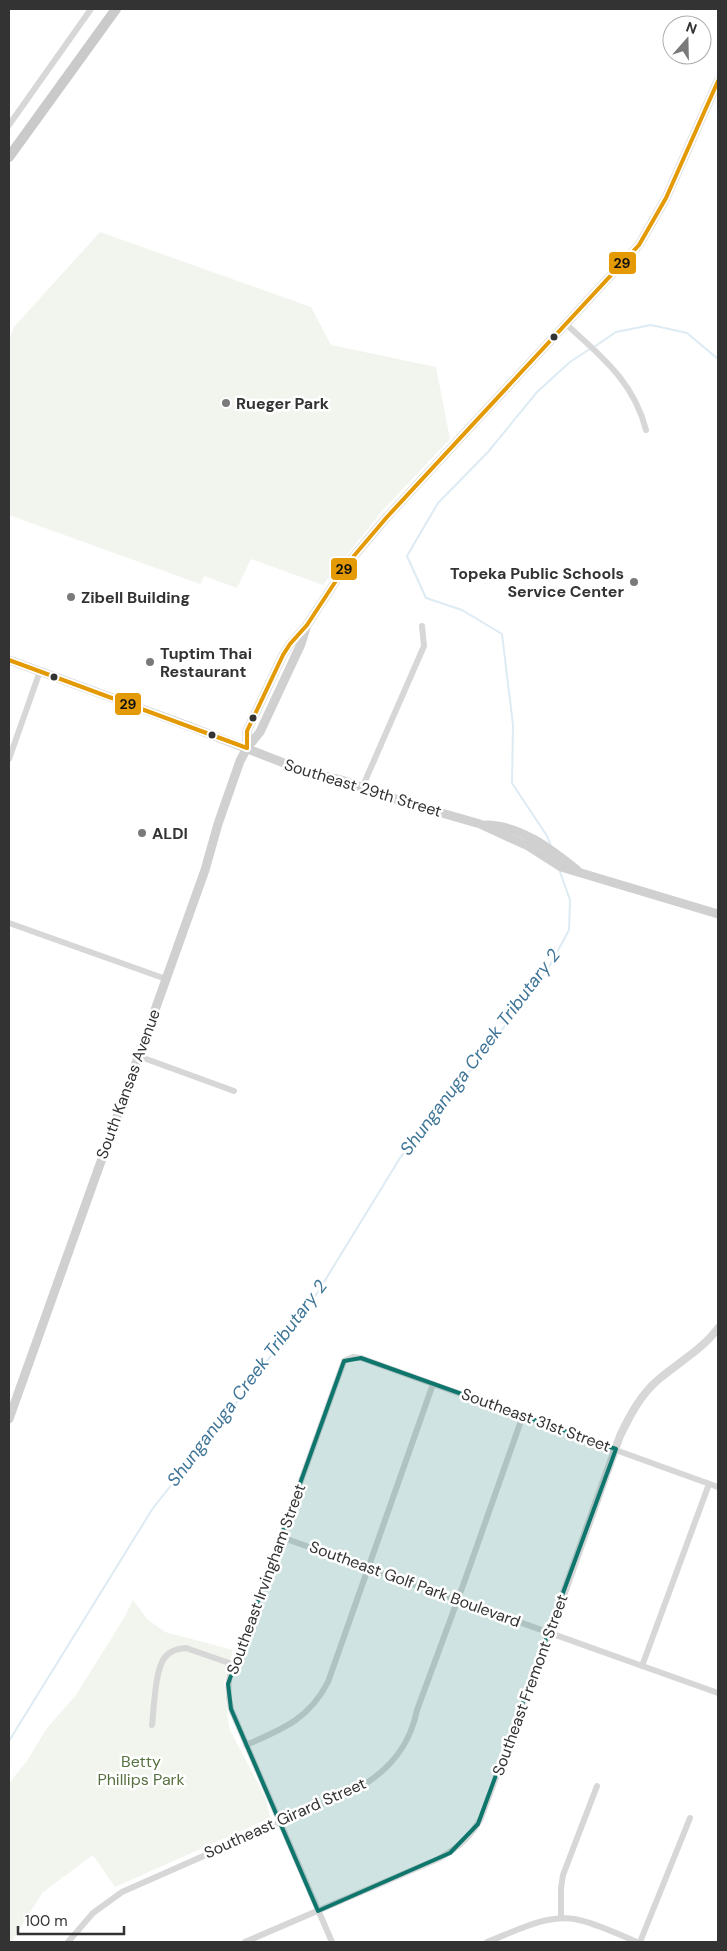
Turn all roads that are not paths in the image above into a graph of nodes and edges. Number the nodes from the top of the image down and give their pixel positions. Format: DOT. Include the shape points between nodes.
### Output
graph roads {
  1 [pos="91,9"];
  2 [pos="116,9"];
  3 [pos="718,81"];
  4 [pos="9,125"];
  5 [pos="9,156"];
  6 [pos="567,325"];
  7 [pos="646,430"];
  8 [pos="422,626"];
  9 [pos="9,660"];
  10 [pos="40,671"];
  11 [pos="247,748"];
  12 [pos="9,759"];
  13 [pos="362,788"];
  14 [pos="718,914"];
  15 [pos="9,923"];
  16 [pos="166,979"];
  17 [pos="138,1056"];
  18 [pos="234,1091"];
  19 [pos="718,1328"];
  20 [pos="353,1357"];
  21 [pos="432,1384"];
  22 [pos="523,1415"];
  23 [pos="9,1420"];
  24 [pos="616,1449"];
  25 [pos="709,1484"];
  26 [pos="718,1487"];
  27 [pos="281,1537"];
  28 [pos="368,1568"];
  29 [pos="458,1600"];
  30 [pos="550,1632"];
  31 [pos="232,1664"];
  32 [pos="642,1666"];
  33 [pos="718,1693"];
  34 [pos="152,1725"];
  35 [pos="246,1745"];
  36 [pos="597,1786"];
  37 [pos="690,1818"];
  38 [pos="279,1822"];
  39 [pos="318,1910"];
  40 [pos="561,1918"];
  41 [pos="68,1942"];
  42 [pos="245,1942"];
  43 [pos="332,1942"];
  44 [pos="487,1942"];
  45 [pos="638,1942"];
  1 -- 4 [label="street"];
  2 -- 5 [label="main road"];
  3 -- 6 [label="main road, South Kansas Avenue" via="647,233 627,260"];
  6 -- 7 [label="street" via="615,370 638,405"];
  6 -- 11 [label="main road, South Kansas Avenue" via="364,542 308,625 260,732"];
  8 -- 13 [label="street" via="424,646"];
  9 -- 10 [label="main road, Southeast 29th Street"];
  10 -- 11 [label="main road, Southeast 29th Street"];
  10 -- 12 [label="street"];
  11 -- 13 [label="main road, Southeast 29th Street" via="307,772"];
  11 -- 16 [label="main road, South Kansas Avenue"];
  13 -- 14 [label="main road, Southeast 29th Street" via="480,824 528,846 561,867"];
  15 -- 16 [label="street"];
  16 -- 17 [label="main road, South Kansas Avenue"];
  17 -- 18 [label="street"];
  17 -- 23 [label="main road, South Kansas Avenue"];
  19 -- 24 [label="street, Southeast Fremont Street" via="697,1350 647,1390 626,1424"];
  20 -- 21 [label="street, Southeast 31st Street"];
  20 -- 27 [label="street, Southeast Irvingham Street" via="342,1365"];
  21 -- 22 [label="street, Southeast 31st Street"];
  21 -- 28 [label="street"];
  22 -- 24 [label="street, Southeast 31st Street"];
  22 -- 29 [label="street, Southeast Girard Street"];
  24 -- 25 [label="street, Southeast 31st Street"];
  24 -- 30 [label="street, Southeast Fremont Street"];
  25 -- 26 [label="street, Southeast 31st Street"];
  25 -- 32 [label="street"];
  27 -- 28 [label="street, Southeast Golf Park Boulevard"];
  27 -- 31 [label="street, Southeast Irvingham Street" via="240,1651"];
  28 -- 29 [label="street, Southeast Golf Park Boulevard"];
  28 -- 35 [label="street" via="328,1682 317,1701 286,1728"];
  29 -- 30 [label="street, Southeast Golf Park Boulevard"];
  29 -- 38 [label="street, Southeast Girard Street" via="411,1731 392,1762 360,1787"];
  30 -- 32 [label="street, Southeast Golf Park Boulevard"];
  30 -- 39 [label="street, Southeast Fremont Street" via="486,1807 470,1835 438,1859"];
  31 -- 34 [label="street" via="186,1648 168,1655 160,1667"];
  31 -- 35 [label="street, Southeast Irvingham Street" via="229,1698"];
  32 -- 33 [label="street, Southeast Golf Park Boulevard"];
  35 -- 38 [label="street, Southeast Irvingham Street"];
  36 -- 40 [label="street" via="563,1875"];
  37 -- 45 [label="street"];
  38 -- 39 [label="street, Southeast Irvingham Street"];
  38 -- 41 [label="street, Southeast Girard Street" via="122,1892 93,1913"];
  39 -- 42 [label="street, Southeast Fremont Street"];
  39 -- 43 [label="street, Southeast Irvingham Street"];
  40 -- 44 [label="street" via="540,1922"];
  40 -- 45 [label="street" via="587,1923"];
}
